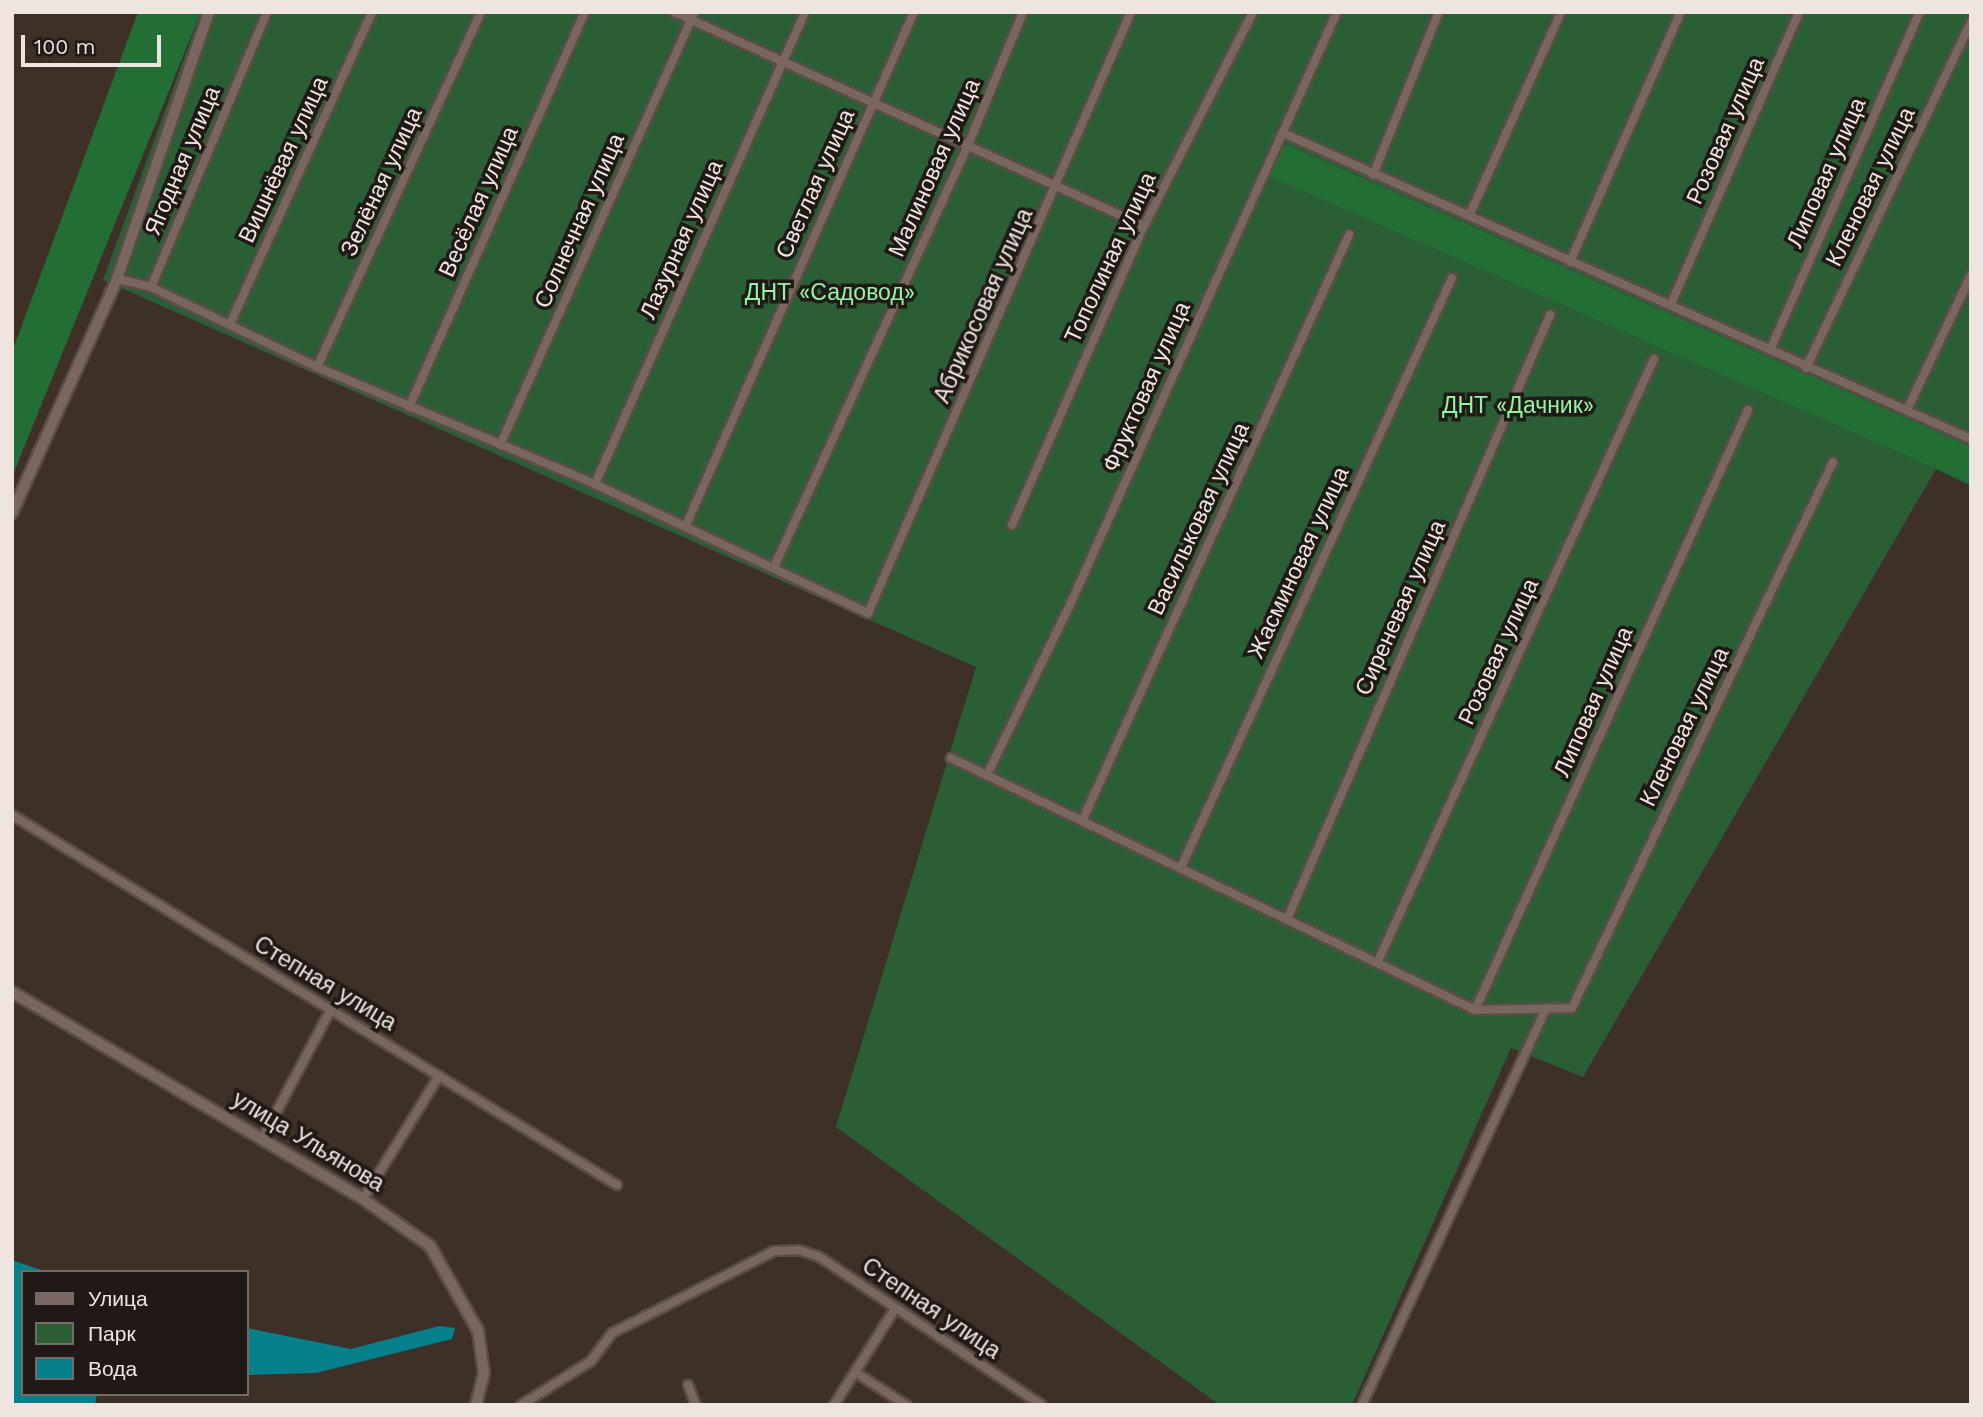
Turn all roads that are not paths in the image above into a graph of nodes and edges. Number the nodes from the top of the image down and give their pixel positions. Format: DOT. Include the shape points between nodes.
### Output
graph roads {
  1 [pos="209,12"];
  2 [pos="267,12"];
  3 [pos="372,12"];
  4 [pos="481,12"];
  5 [pos="586,12"];
  6 [pos="674,12"];
  7 [pos="805,12"];
  8 [pos="914,12"];
  9 [pos="1023,12"];
  10 [pos="1131,12"];
  11 [pos="1254,12"];
  12 [pos="1337,12"];
  13 [pos="1439,12"];
  14 [pos="1561,12"];
  15 [pos="1681,12"];
  16 [pos="1799,12"];
  17 [pos="1920,12"];
  18 [pos="693,16"];
  19 [pos="1971,22"];
  20 [pos="782,62"];
  21 [pos="873,102"];
  22 [pos="1283,134"];
  23 [pos="968,145"];
  24 [pos="1373,175"];
  25 [pos="1059,185"];
  26 [pos="1469,216"];
  27 [pos="1144,226"];
  28 [pos="1349,235"];
  29 [pos="1570,262"];
  30 [pos="1971,275"];
  31 [pos="1452,278"];
  32 [pos="117,279"];
  33 [pos="151,287"];
  34 [pos="1671,304"];
  35 [pos="1550,315"];
  36 [pos="230,324"];
  37 [pos="1770,350"];
  38 [pos="1654,359"];
  39 [pos="317,367"];
  40 [pos="1806,368"];
  41 [pos="409,407"];
  42 [pos="1748,410"];
  43 [pos="1907,410"];
  44 [pos="1971,439"];
  45 [pos="499,445"];
  46 [pos="1833,462"];
  47 [pos="595,484"];
  48 [pos="12,513"];
  49 [pos="686,525"];
  50 [pos="1012,525"];
  51 [pos="774,567"];
  52 [pos="951,758"];
  53 [pos="987,775"];
  54 [pos="12,815"];
  55 [pos="1083,819"];
  56 [pos="1182,865"];
  57 [pos="1288,917"];
  58 [pos="1378,961"];
  59 [pos="12,992"];
  60 [pos="1546,1009"];
  61 [pos="1475,1010"];
  62 [pos="330,1011"];
  63 [pos="439,1076"];
  64 [pos="262,1139"];
  65 [pos="617,1185"];
  66 [pos="363,1199"];
  67 [pos="895,1309"];
  68 [pos="855,1372"];
  69 [pos="688,1385"];
  70 [pos="476,1405"];
  71 [pos="521,1405"];
  72 [pos="696,1405"];
  73 [pos="834,1405"];
  74 [pos="905,1405"];
  75 [pos="1041,1405"];
  76 [pos="1362,1405"];
  1 -- 32 [label="street"];
  2 -- 33 [label="street, Ягодная улица"];
  3 -- 36 [label="street, Вишнёвая улица"];
  4 -- 39 [label="street, Зелёная улица"];
  5 -- 41 [label="street, Весёлая улица"];
  6 -- 18 [label="street"];
  7 -- 20 [label="street, Лазурная улица"];
  8 -- 21 [label="street, Светлая улица"];
  9 -- 23 [label="street, Малиновая улица"];
  10 -- 25 [label="street, Абрикосовая улица"];
  11 -- 27 [label="street, Тополиная улица"];
  12 -- 22 [label="street, Фруктовая улица"];
  13 -- 24 [label="street"];
  14 -- 26 [label="street"];
  15 -- 29 [label="street"];
  16 -- 34 [label="street, Розовая улица"];
  17 -- 37 [label="street, Липовая улица"];
  18 -- 20 [label="street"];
  18 -- 45 [label="street, Солнечная улица"];
  19 -- 40 [label="street, Кленовая улица"];
  20 -- 21 [label="street"];
  20 -- 47 [label="street, Лазурная улица"];
  21 -- 23 [label="street"];
  21 -- 49 [label="street, Светлая улица"];
  22 -- 24 [label="street"];
  22 -- 53 [label="street, Фруктовая улица" via="1069,607"];
  23 -- 25 [label="street"];
  23 -- 51 [label="street, Малиновая улица"];
  24 -- 26 [label="street"];
  25 -- 27 [label="street"];
  25 -- 51 [label="street, Абрикосовая улица" via="867,613"];
  26 -- 29 [label="street"];
  27 -- 50 [label="street, Тополиная улица"];
  28 -- 55 [label="street, Васильковая улица"];
  29 -- 34 [label="street"];
  30 -- 43 [label="street"];
  31 -- 56 [label="street, Жасминовая улица"];
  32 -- 33 [label="street"];
  32 -- 48 [label="street"];
  33 -- 36 [label="street"];
  34 -- 37 [label="street"];
  35 -- 57 [label="street, Сиреневая улица"];
  36 -- 39 [label="street"];
  37 -- 40 [label="street"];
  38 -- 58 [label="street, Розовая улица"];
  39 -- 41 [label="street"];
  40 -- 43 [label="street"];
  41 -- 45 [label="street"];
  42 -- 61 [label="street, Липовая улица"];
  43 -- 44 [label="street"];
  45 -- 47 [label="street"];
  46 -- 60 [label="street, Кленовая улица" via="1572,1008"];
  47 -- 49 [label="street"];
  49 -- 51 [label="street"];
  52 -- 53 [label="street"];
  53 -- 55 [label="street"];
  54 -- 62 [label="street, Степная улица"];
  55 -- 56 [label="street"];
  56 -- 57 [label="street"];
  57 -- 58 [label="street"];
  58 -- 61 [label="street"];
  59 -- 64 [label="street, улица Ульянова"];
  60 -- 61 [label="street"];
  60 -- 76 [label="street"];
  62 -- 63 [label="street, Степная улица"];
  62 -- 64 [label="street"];
  63 -- 65 [label="street, Степная улица"];
  63 -- 66 [label="street"];
  64 -- 66 [label="street, улица Ульянова"];
  66 -- 70 [label="street, улица Ульянова" via="430,1246 447,1274 478,1331 484,1373"];
  67 -- 68 [label="street"];
  67 -- 71 [label="street, Степная улица" via="818,1256 799,1250 774,1251 612,1333 591,1362"];
  67 -- 75 [label="street, Степная улица"];
  68 -- 73 [label="street"];
  68 -- 74 [label="street"];
  69 -- 72 [label="street"];
}
